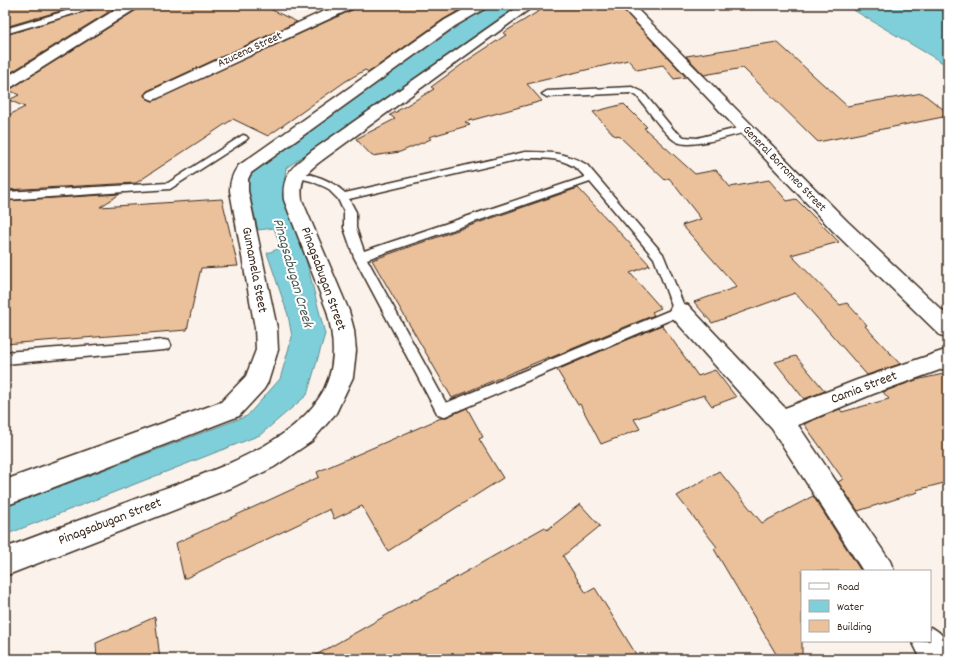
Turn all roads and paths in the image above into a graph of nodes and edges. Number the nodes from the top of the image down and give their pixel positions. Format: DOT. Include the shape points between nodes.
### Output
graph roads {
  1 [pos="94,5"];
  2 [pos="132,5"];
  3 [pos="282,5"];
  4 [pos="301,5"];
  5 [pos="348,5"];
  6 [pos="481,5"];
  7 [pos="529,5"];
  8 [pos="626,5"];
  9 [pos="5,32"];
  10 [pos="5,85"];
  11 [pos="547,94"];
  12 [pos="153,95"];
  13 [pos="746,129"];
  14 [pos="243,138"];
  15 [pos="295,174"];
  16 [pos="592,178"];
  17 [pos="5,196"];
  18 [pos="342,197"];
  19 [pos="360,257"];
  20 [pos="680,311"];
  21 [pos="948,329"];
  22 [pos="164,345"];
  23 [pos="948,358"];
  24 [pos="6,360"];
  25 [pos="781,421"];
  26 [pos="5,493"];
  27 [pos="5,562"];
  28 [pos="879,570"];
  29 [pos="928,642"];
  30 [pos="939,659"];
  1 -- 9 [label="lane"];
  2 -- 10 [label="street"];
  3 -- 4 [label="lane"];
  5 -- 12 [label="street, Azucena Street"];
  6 -- 26 [label="street, Gumamela Steet" via="450,24 244,170 239,179 239,191 266,328 266,350 256,382 230,408"];
  7 -- 15 [label="street" via="319,154"];
  8 -- 13 [label="street, General Borromeo Street"];
  11 -- 13 [label="lane" via="632,90 640,94 671,132 681,140 697,141"];
  13 -- 21 [label="street, General Borromeo Street" via="840,226"];
  14 -- 17 [label="lane" via="170,186"];
  15 -- 18 [label="lane" via="314,178 331,186"];
  15 -- 27 [label="street, Pinagsabugan Street" via="291,183 293,200 338,311 343,330 345,351 341,377 327,406 303,433 265,459 222,479"];
  16 -- 18 [label="lane" via="583,167 572,160 554,155 525,155"];
  16 -- 19 [label="lane"];
  16 -- 20 [label="lane" via="659,256"];
  18 -- 19 [label="lane" via="350,212 350,228"];
  19 -- 20 [label="lane" via="443,411"];
  20 -- 25 [label="street"];
  22 -- 24 [label="lane"];
  23 -- 25 [label="street, Camia Street" via="865,387"];
  25 -- 28 [label="street"];
  29 -- 30 [label="street"];
}
